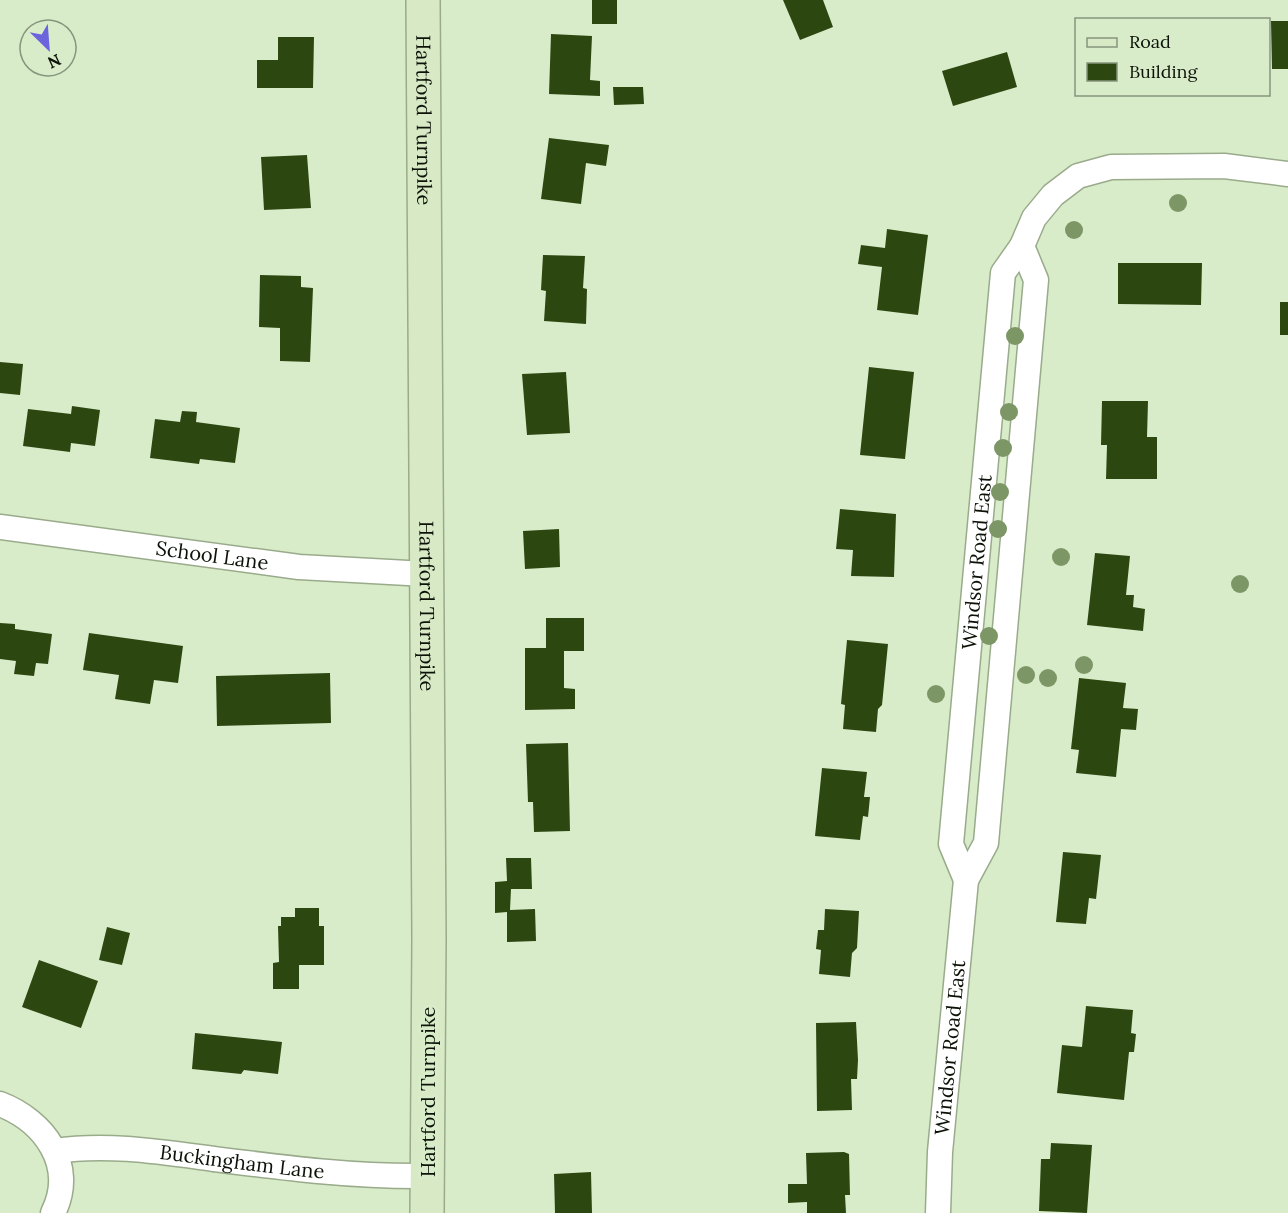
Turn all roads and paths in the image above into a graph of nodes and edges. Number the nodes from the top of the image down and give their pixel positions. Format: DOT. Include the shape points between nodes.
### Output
graph roads {
  1 [pos="423,0"];
  2 [pos="1288,174"];
  3 [pos="1022,246"];
  4 [pos="0,527"];
  5 [pos="426,574"];
  6 [pos="966,880"];
  7 [pos="0,1104"];
  8 [pos="55,1151"];
  9 [pos="428,1176"];
  10 [pos="53,1213"];
  11 [pos="428,1213"];
  12 [pos="938,1213"];
  1 -- 5 [label="main road, Hartford Turnpike"];
  2 -- 3 [label="street, Windsor Road East" via="1224,166 1111,166 1078,176 1053,195 1034,218"];
  3 -- 6 [label="street, Windsor Road East" via="1036,280 1019,493 986,843"];
  3 -- 6 [label="street, Windsor Road East" via="1003,273 951,844"];
  4 -- 5 [label="street, School Lane" via="299,567"];
  5 -- 9 [label="main road, Hartford Turnpike"];
  6 -- 12 [label="street, Windsor Road East" via="938,1171"];
  7 -- 8 [label="street" via="21,1112 41,1129"];
  8 -- 9 [label="street, Buckingham Lane" via="84,1147 169,1153 342,1175"];
  8 -- 10 [label="street" via="61,1178"];
  9 -- 11 [label="main road, Hartford Turnpike"];
}
